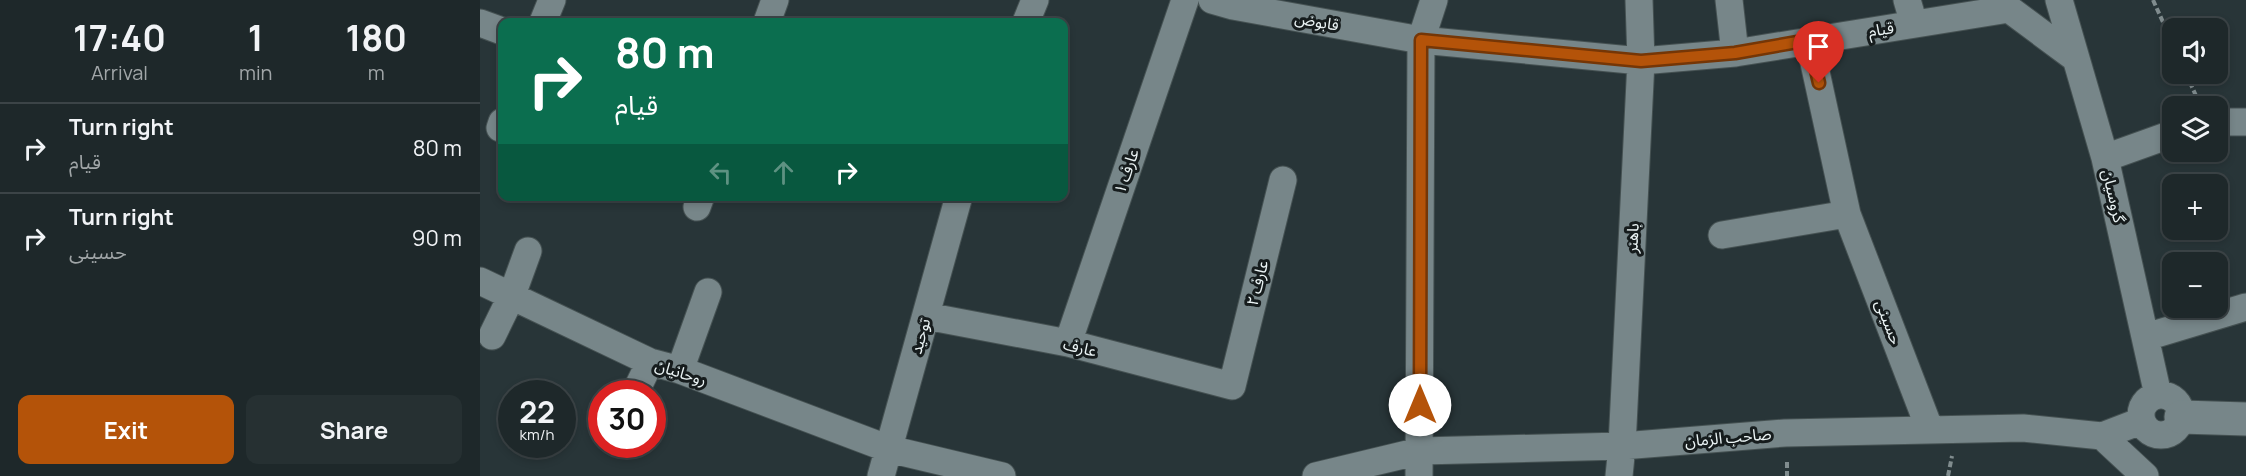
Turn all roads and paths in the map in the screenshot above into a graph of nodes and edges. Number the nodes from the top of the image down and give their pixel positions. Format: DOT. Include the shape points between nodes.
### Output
graph roads {
  1 [pos="552,0"];
  2 [pos="775,0"];
  3 [pos="1035,0"];
  4 [pos="1185,0"];
  5 [pos="1434,0"];
  6 [pos="1639,0"];
  7 [pos="1729,0"];
  8 [pos="2059,0"];
  9 [pos="2153,0"];
  10 [pos="1227,2"];
  11 [pos="1911,12"];
  12 [pos="545,18"];
  13 [pos="768,18"];
  14 [pos="1028,18"];
  15 [pos="2162,20"];
  16 [pos="480,22"];
  17 [pos="498,29"];
  18 [pos="1421,40"];
  19 [pos="1809,40"];
  20 [pos="1735,53"];
  21 [pos="2075,58"];
  22 [pos="1641,61"];
  23 [pos="2228,122"];
  24 [pos="2246,122"];
  25 [pos="2162,138"];
  26 [pos="2105,158"];
  27 [pos="1283,180"];
  28 [pos="958,201"];
  29 [pos="1847,214"];
  30 [pos="1722,236"];
  31 [pos="528,251"];
  32 [pos="480,281"];
  33 [pos="708,292"];
  34 [pos="512,295"];
  35 [pos="2246,307"];
  36 [pos="926,316"];
  37 [pos="492,336"];
  38 [pos="2146,337"];
  39 [pos="1068,343"];
  40 [pos="650,362"];
  41 [pos="681,370"];
  42 [pos="641,380"];
  43 [pos="1232,386"];
  44 [pos="2170,406"];
  45 [pos="2141,421"];
  46 [pos="2245,423"];
  47 [pos="1930,430"];
  48 [pos="2102,436"];
  49 [pos="1622,446"];
  50 [pos="889,449"];
  51 [pos="1420,463"];
  52 [pos="881,476"];
  53 [pos="1002,476"];
  54 [pos="1316,476"];
  55 [pos="1619,476"];
  56 [pos="2145,476"];
  1 -- 12 [label="street"];
  2 -- 13 [label="street"];
  3 -- 14 [label="street"];
  4 -- 39 [label="street, عارف ۱"];
  5 -- 18 [label="street"];
  6 -- 22 [label="street, باهنر"];
  7 -- 20 [label="street"];
  8 -- 21 [label="street, گروسیان"];
  9 -- 15 [label="path"];
  10 -- 18 [label="street, قابوض"];
  11 -- 19 [label="street, قیام"];
  11 -- 21 [label="street, قیام" via="2009,9"];
  16 -- 17 [label="street"];
  18 -- 22 [label="street, قیام"];
  18 -- 51 [label="street"];
  19 -- 20 [label="street, قیام"];
  19 -- 29 [label="street, حسینی"];
  20 -- 22 [label="street, قیام"];
  21 -- 26 [label="street, گروسیان"];
  22 -- 49 [label="street, باهنر"];
  23 -- 24 [label="street"];
  25 -- 26 [label="street"];
  26 -- 38 [label="street, گروسیان"];
  27 -- 43 [label="street, عارف ۲"];
  28 -- 36 [label="street, توحید"];
  29 -- 30 [label="street"];
  29 -- 47 [label="street, حسینی"];
  31 -- 34 [label="street"];
  32 -- 34 [label="street, روحانیان"];
  33 -- 41 [label="street"];
  34 -- 37 [label="street"];
  34 -- 40 [label="street, روحانیان"];
  35 -- 38 [label="street"];
  36 -- 39 [label="street, عارف"];
  36 -- 50 [label="street, توحید"];
  38 -- 44 [label="street, گروسیان"];
  39 -- 43 [label="street, عارف"];
  40 -- 41 [label="street, روحانیان"];
  40 -- 42 [label="street"];
  41 -- 50 [label="street, روحانیان"];
  44 -- 45 [label="street" via="2146,402"];
  44 -- 45 [label="street" via="2177,427 2169,434 2149,431"];
  44 -- 46 [label="street"];
  45 -- 48 [label="street, صاحب الزمان"];
  47 -- 48 [label="street, صاحب الزمان" via="2023,428"];
  47 -- 49 [label="street, صاحب الزمان" via="1785,433"];
  48 -- 56 [label="street"];
  49 -- 51 [label="street, صاحب الزمان"];
  49 -- 55 [label="street, باهنر"];
  50 -- 52 [label="street, توحید"];
  50 -- 53 [label="street"];
  51 -- 54 [label="street, صاحب الزمان"];
}
